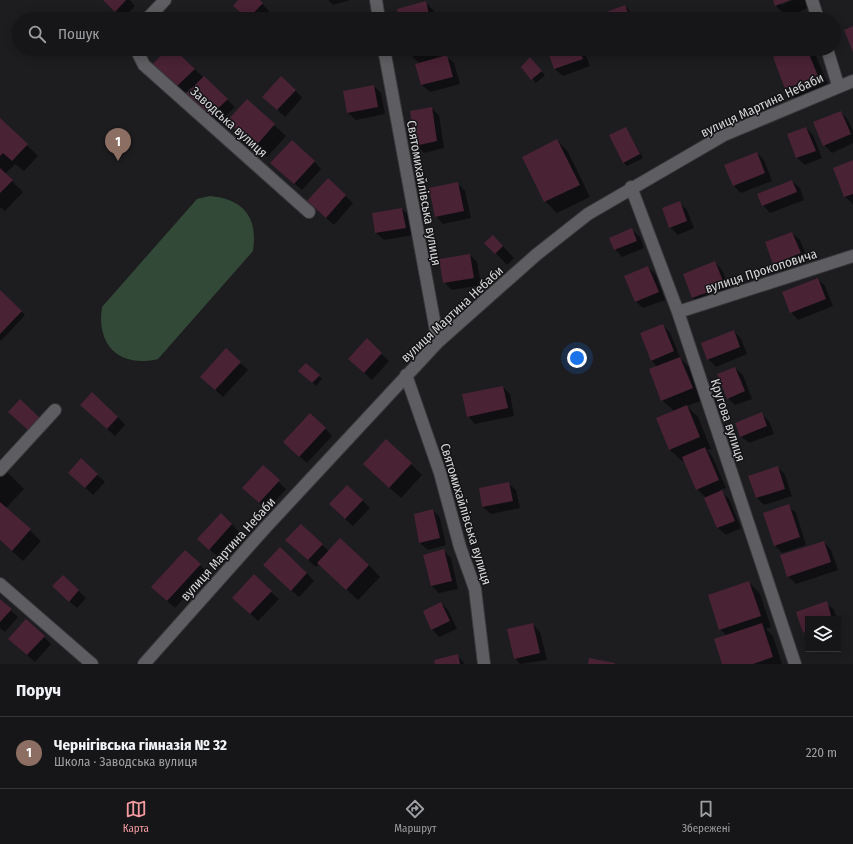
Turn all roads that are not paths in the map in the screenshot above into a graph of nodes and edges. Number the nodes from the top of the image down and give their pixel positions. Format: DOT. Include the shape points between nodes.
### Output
graph roads {
  1 [pos="165,0"];
  2 [pos="376,0"];
  3 [pos="812,0"];
  4 [pos="154,12"];
  5 [pos="378,12"];
  6 [pos="816,12"];
  7 [pos="140,56"];
  8 [pos="385,56"];
  9 [pos="829,56"];
  10 [pos="853,81"];
  11 [pos="838,85"];
  12 [pos="632,187"];
  13 [pos="309,212"];
  14 [pos="853,256"];
  15 [pos="678,312"];
  16 [pos="438,342"];
  17 [pos="406,375"];
  18 [pos="55,410"];
  19 [pos="0,470"];
  20 [pos="0,584"];
  21 [pos="92,664"];
  22 [pos="144,664"];
  23 [pos="484,664"];
  24 [pos="794,664"];
  1 -- 4 [label="street"];
  2 -- 5 [label="street"];
  3 -- 6 [label="street"];
  7 -- 13 [label="street, Заводська вулиця" via="144,65"];
  8 -- 16 [label="street, Святомихайлівська вулиця"];
  9 -- 11 [label="street"];
  10 -- 11 [label="street, вулиця Мартина Небаби"];
  11 -- 12 [label="street, вулиця Мартина Небаби" via="724,135"];
  12 -- 15 [label="street, Кругова вулиця"];
  12 -- 16 [label="street, вулиця Мартина Небаби" via="588,214 536,255"];
  14 -- 15 [label="street, вулиця Прокоповича"];
  15 -- 24 [label="street, Кругова вулиця"];
  16 -- 17 [label="street, вулиця Мартина Небаби"];
  17 -- 22 [label="street, вулиця Мартина Небаби"];
  17 -- 23 [label="street, Святомихайлівська вулиця" via="440,473 460,547 476,589"];
  18 -- 19 [label="street"];
  20 -- 21 [label="street"];
}
